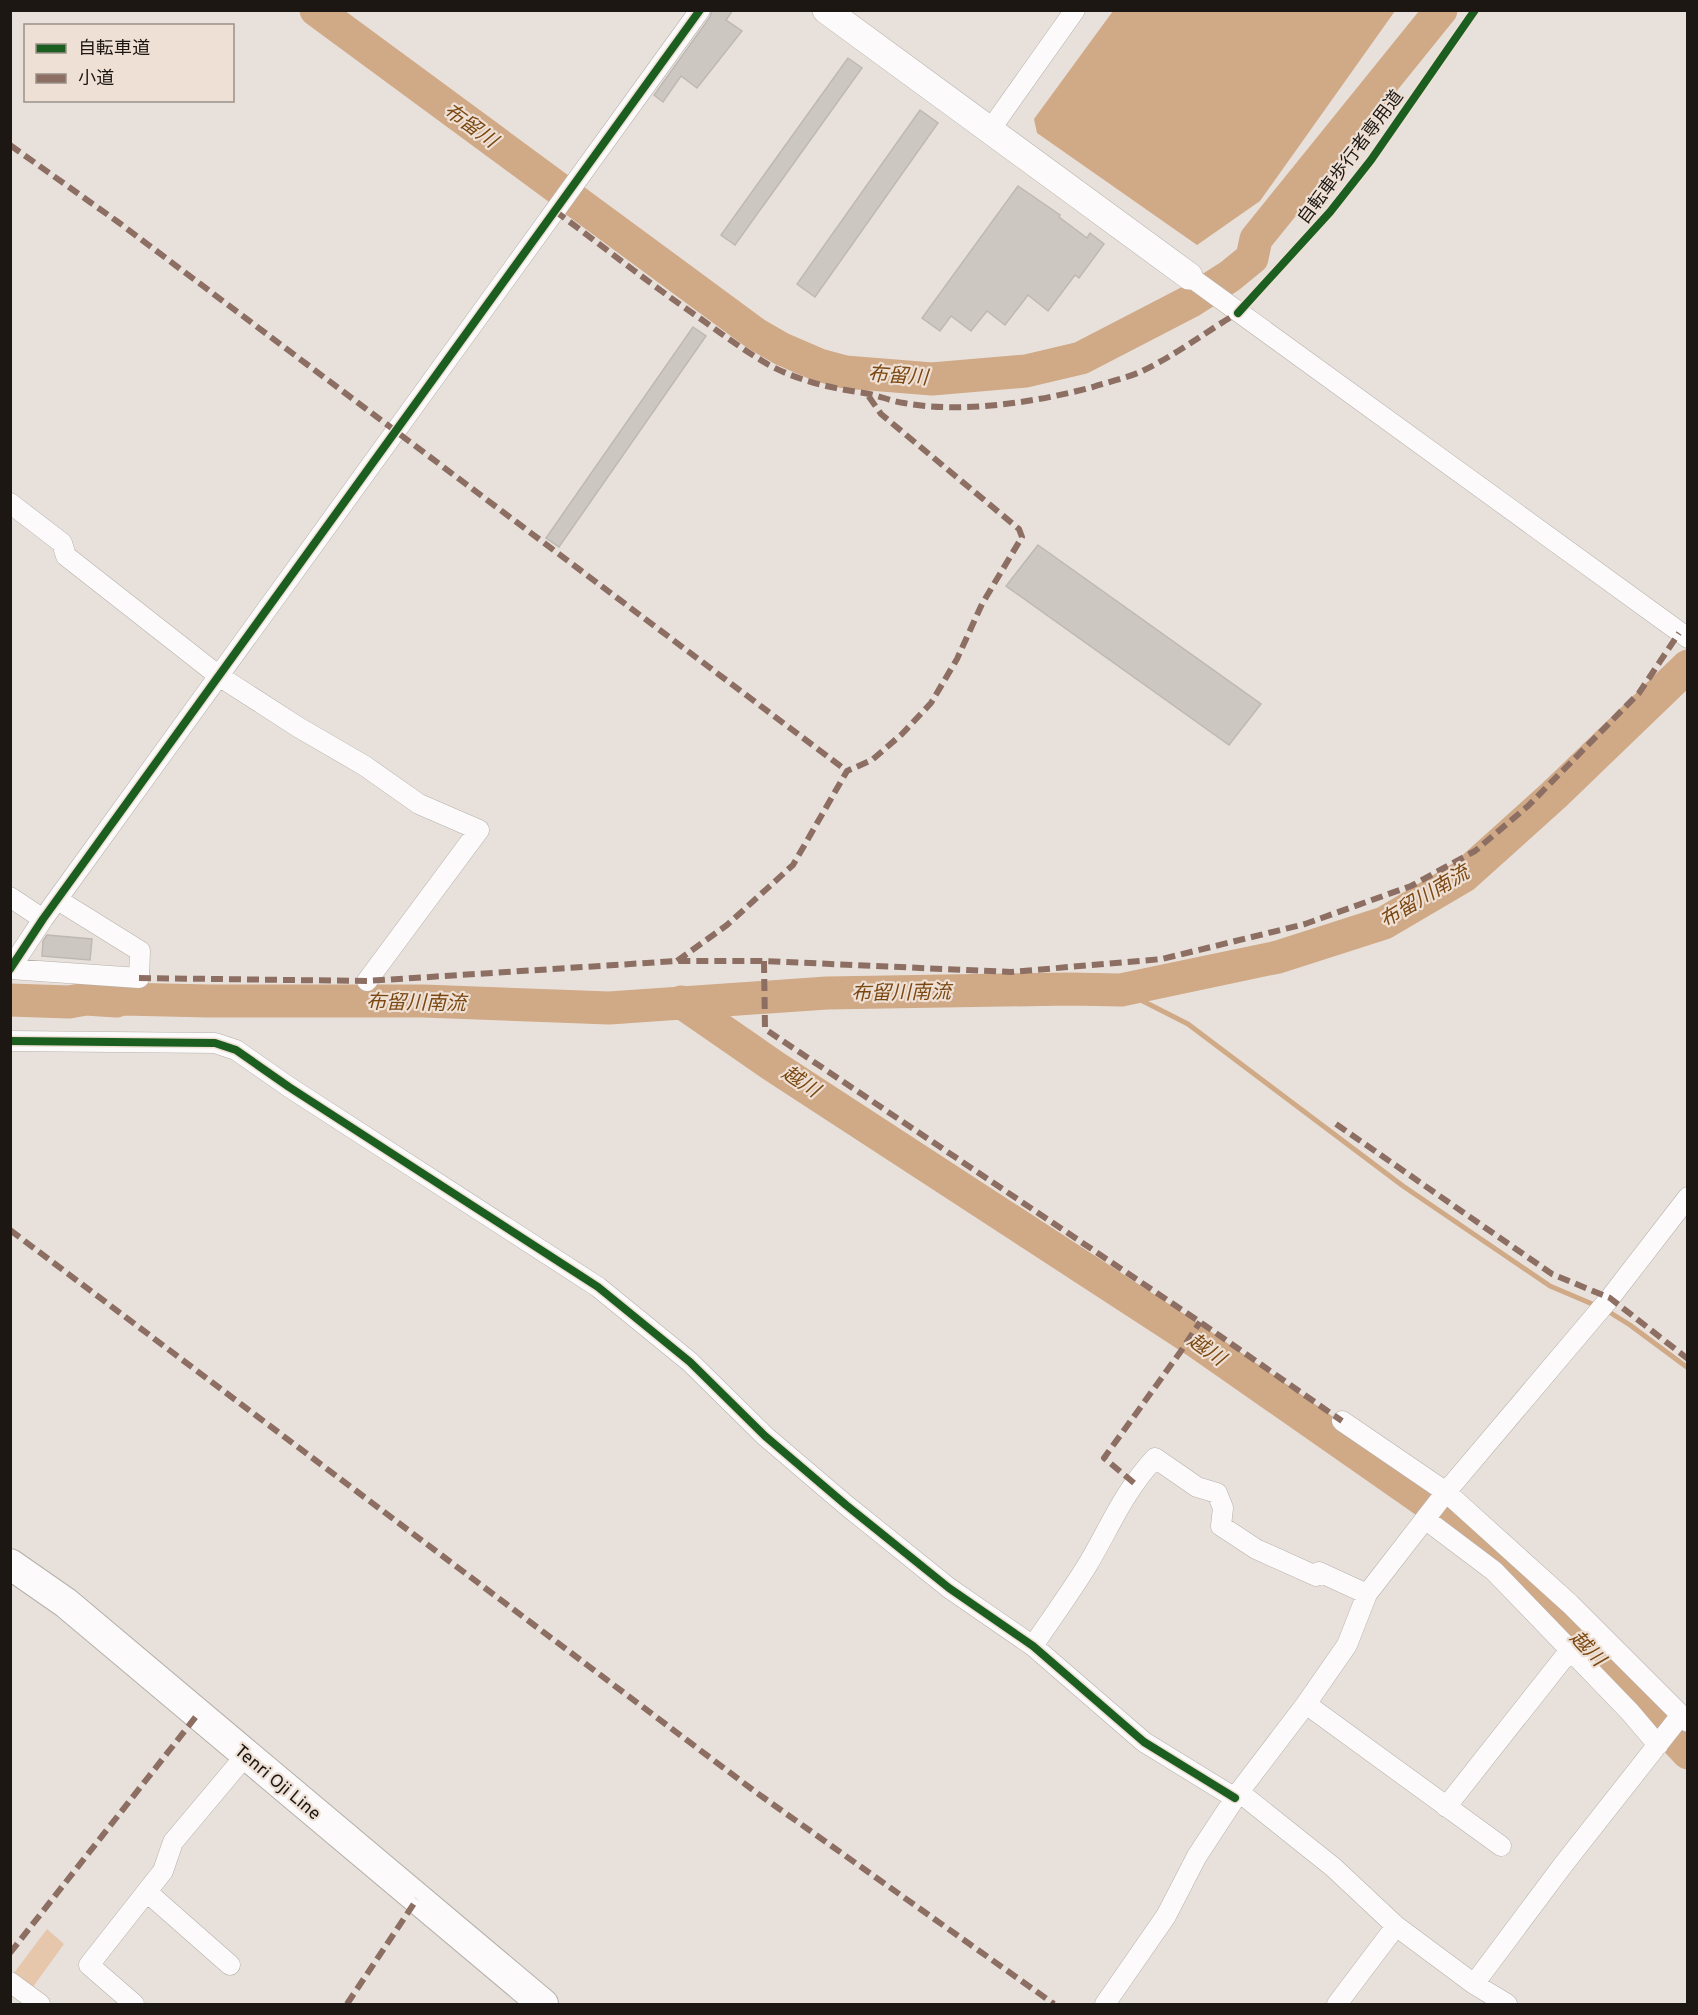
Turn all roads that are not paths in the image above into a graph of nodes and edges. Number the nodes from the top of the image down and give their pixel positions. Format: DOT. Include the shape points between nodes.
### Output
graph roads {
  1 [pos="700,10"];
  2 [pos="826,10"];
  3 [pos="1075,10"];
  4 [pos="990,130"];
  5 [pos="1189,276"];
  6 [pos="10,503"];
  7 [pos="1688,638"];
  8 [pos="219,676"];
  9 [pos="10,897"];
  10 [pos="58,900"];
  11 [pos="43,919"];
  12 [pos="11,969"];
  13 [pos="367,981"];
  14 [pos="10,1041"];
  15 [pos="1688,1197"];
  16 [pos="1342,1421"];
  17 [pos="1446,1492"];
  18 [pos="1425,1519"];
  19 [pos="10,1564"];
  20 [pos="1367,1594"];
  21 [pos="1593,1626"];
  22 [pos="1033,1646"];
  23 [pos="1570,1651"];
  24 [pos="1306,1704"];
  25 [pos="1684,1719"];
  26 [pos="1658,1745"];
  27 [pos="246,1755"];
  28 [pos="1237,1795"];
  29 [pos="1446,1807"];
  30 [pos="1501,1846"];
  31 [pos="147,1892"];
  32 [pos="1396,1926"];
  33 [pos="230,1965"];
  34 [pos="10,1982"];
  35 [pos="1474,1984"];
  36 [pos="40,2004"];
  37 [pos="134,2004"];
  38 [pos="543,2004"];
  39 [pos="1106,2004"];
  40 [pos="1337,2004"];
  41 [pos="1507,2004"];
  1 -- 8 [label="street"];
  2 -- 4 [label="street"];
  3 -- 4 [label="street"];
  4 -- 5 [label="street"];
  5 -- 7 [label="street"];
  6 -- 8 [label="street" via="62,543 66,556"];
  8 -- 10 [label="street"];
  8 -- 13 [label="street" via="419,804 479,830"];
  9 -- 11 [label="street"];
  10 -- 11 [label="street"];
  10 -- 12 [label="street" via="140,951 139,978"];
  11 -- 12 [label="street"];
  14 -- 22 [label="street" via="215,1043 236,1050 598,1287 690,1362 765,1436 846,1505 949,1587"];
  15 -- 17 [label="street" via="1610,1298"];
  16 -- 17 [label="street"];
  17 -- 18 [label="street"];
  17 -- 21 [label="street"];
  18 -- 20 [label="street"];
  18 -- 23 [label="street" via="1494,1571"];
  19 -- 27 [label="main road, Tenri Oji Line" via="66,1603"];
  20 -- 22 [label="street" via="1256,1549 1221,1526 1223,1508 1217,1493 1197,1487 1155,1458 1121,1501 1088,1565"];
  20 -- 24 [label="street" via="1347,1645"];
  21 -- 23 [label="street"];
  21 -- 25 [label="street"];
  22 -- 28 [label="street" via="1144,1742"];
  23 -- 26 [label="street"];
  23 -- 29 [label="street"];
  24 -- 28 [label="street"];
  24 -- 29 [label="street"];
  25 -- 26 [label="street"];
  26 -- 35 [label="street"];
  27 -- 31 [label="street" via="173,1842 163,1872"];
  27 -- 38 [label="main road, Tenri Oji Line"];
  28 -- 32 [label="street" via="1333,1866"];
  28 -- 39 [label="street" via="1197,1856 1166,1917"];
  29 -- 30 [label="street"];
  31 -- 33 [label="street"];
  31 -- 37 [label="street" via="89,1965"];
  32 -- 35 [label="street"];
  32 -- 40 [label="street"];
  34 -- 36 [label="street"];
  35 -- 41 [label="street"];
}
